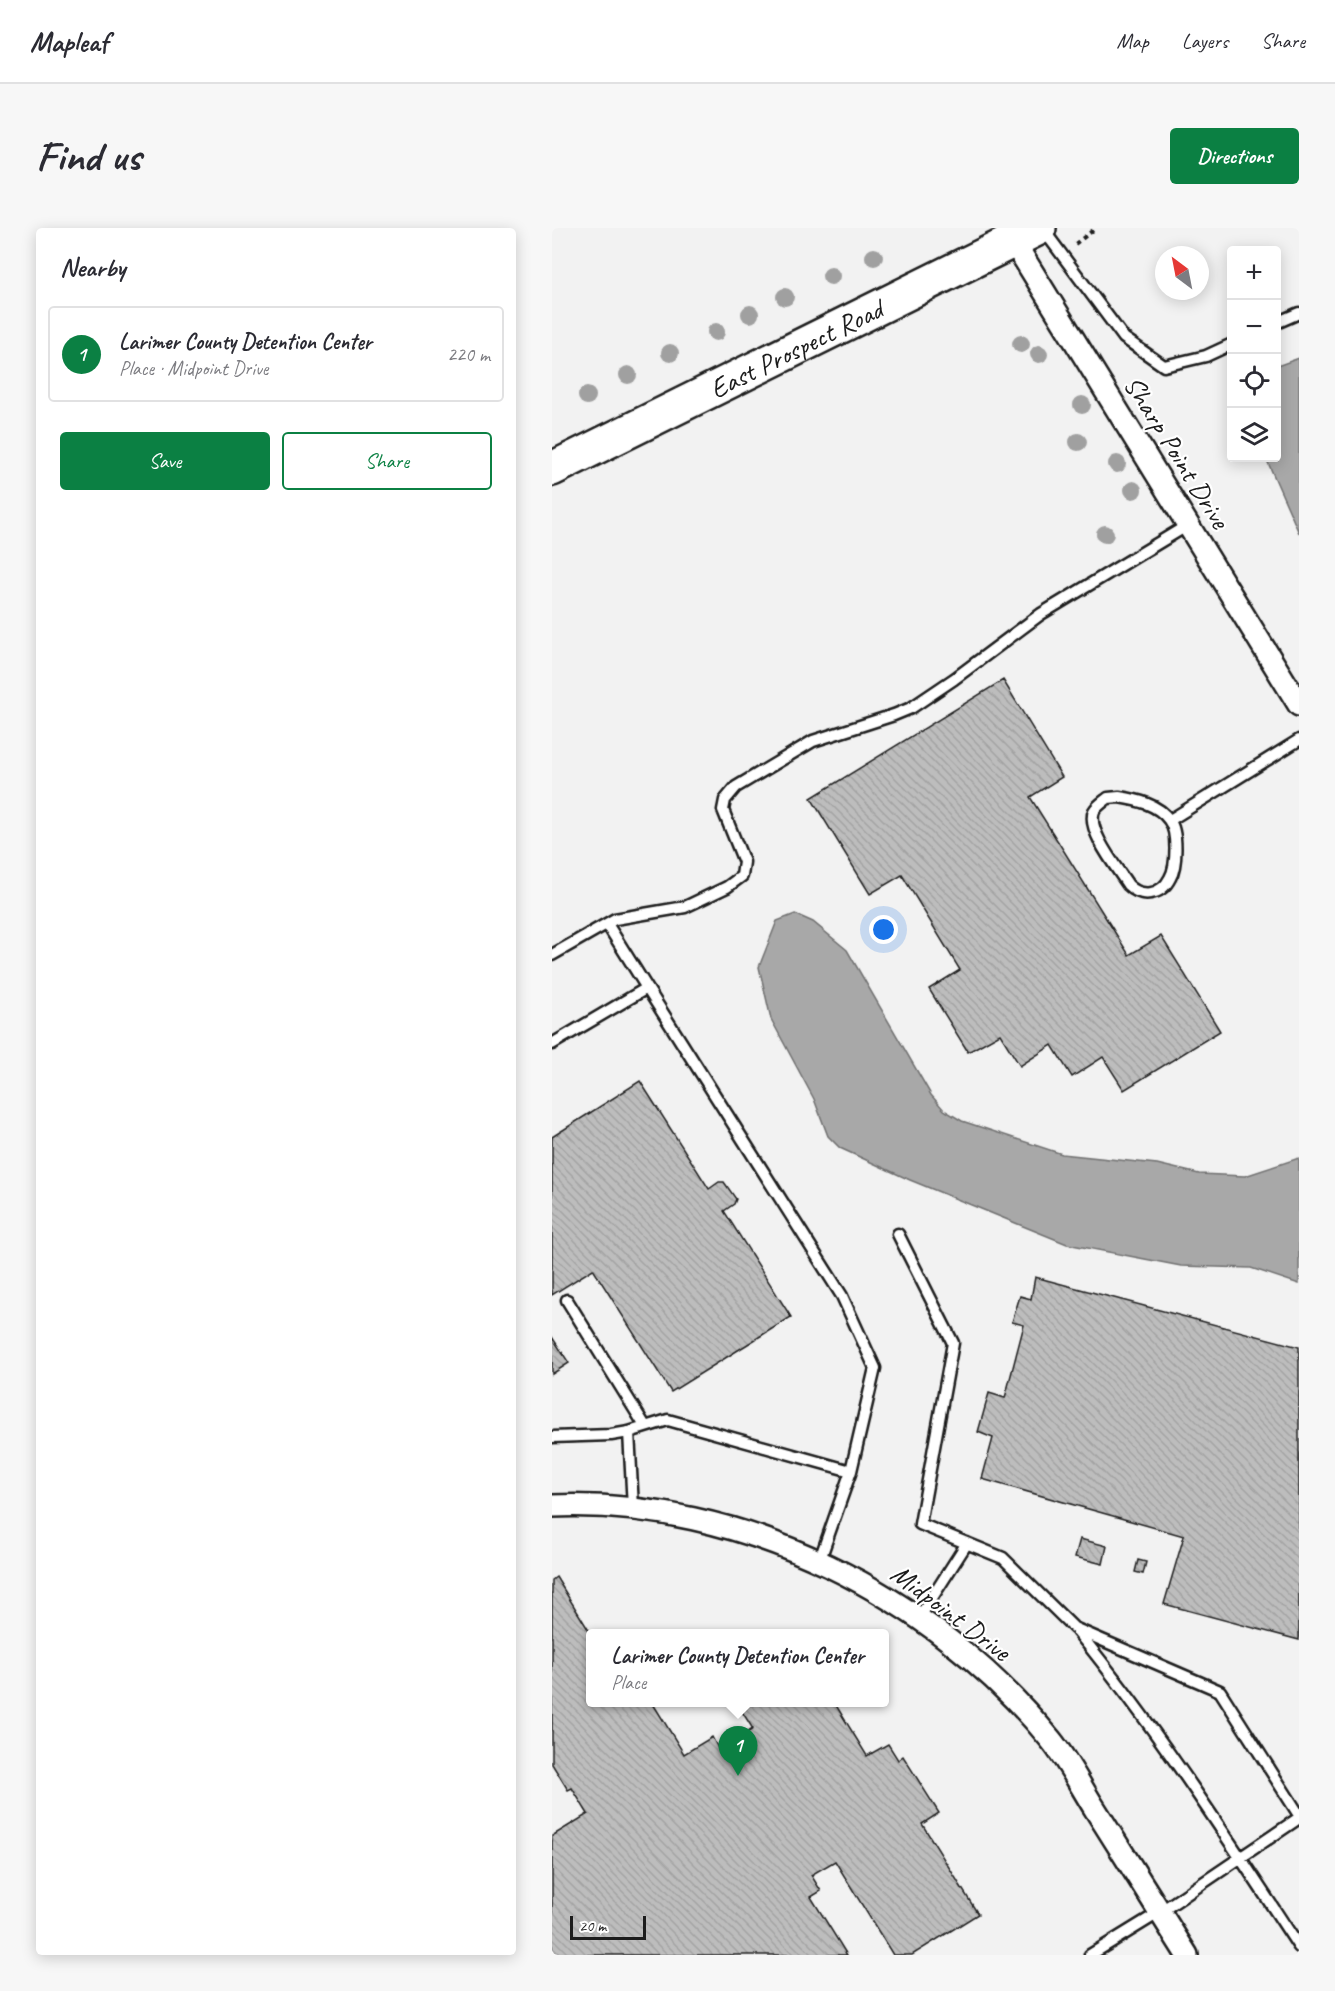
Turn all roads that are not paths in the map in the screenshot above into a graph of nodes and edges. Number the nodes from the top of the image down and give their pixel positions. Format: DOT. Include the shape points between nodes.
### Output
graph roads {
  1 [pos="1025,231"];
  2 [pos="1299,313"];
  3 [pos="1281,321"];
  4 [pos="1227,347"];
  5 [pos="552,469"];
  6 [pos="1188,525"];
  7 [pos="1299,705"];
  8 [pos="1299,740"];
  9 [pos="1170,820"];
  10 [pos="607,924"];
  11 [pos="552,955"];
  12 [pos="647,988"];
  13 [pos="552,1044"];
  14 [pos="898,1234"];
  15 [pos="567,1300"];
  16 [pos="645,1426"];
  17 [pos="629,1432"];
  18 [pos="552,1437"];
  19 [pos="851,1472"];
  20 [pos="552,1506"];
  21 [pos="633,1508"];
  22 [pos="967,1543"];
  23 [pos="819,1562"];
  24 [pos="919,1618"];
  25 [pos="1074,1628"];
  26 [pos="1299,1817"];
  27 [pos="1240,1858"];
  28 [pos="1160,1912"];
  29 [pos="1299,1947"];
  30 [pos="1090,1955"];
  31 [pos="1187,1955"];
  1 -- 4 [label="lane" via="1065,260 1124,338 1164,366 1206,357"];
  1 -- 5 [label="main road, East Prospect Road"];
  1 -- 6 [label="street, Sharp Point Drive"];
  2 -- 3 [label="lane"];
  6 -- 7 [label="street, Sharp Point Drive"];
  6 -- 10 [label="lane" via="1041,614 911,708 813,741 736,787 725,800 723,810 744,862 742,876 685,907 615,919"];
  8 -- 9 [label="lane"];
  9 -- 9 [label="lane" via="1146,803 1119,797 1108,798 1094,811 1095,833 1135,892 1149,894 1170,879 1176,842"];
  10 -- 11 [label="lane"];
  10 -- 12 [label="lane"];
  12 -- 13 [label="lane"];
  12 -- 19 [label="lane" via="842,1296 875,1368"];
  14 -- 22 [label="lane" via="953,1343 920,1524"];
  15 -- 16 [label="lane"];
  16 -- 17 [label="lane"];
  16 -- 19 [label="lane" via="668,1420"];
  17 -- 18 [label="lane"];
  17 -- 21 [label="lane"];
  19 -- 23 [label="lane"];
  20 -- 21 [label="street, Midpoint Drive"];
  21 -- 23 [label="street, Midpoint Drive" via="744,1533"];
  22 -- 24 [label="lane"];
  22 -- 25 [label="lane" via="1003,1558"];
  23 -- 24 [label="street, Midpoint Drive" via="846,1573"];
  24 -- 28 [label="street, Midpoint Drive" via="981,1666 1053,1742"];
  25 -- 26 [label="lane" via="1220,1691"];
  25 -- 27 [label="lane" via="1122,1686"];
  26 -- 27 [label="lane"];
  27 -- 28 [label="lane"];
  27 -- 29 [label="lane"];
  28 -- 30 [label="lane"];
  28 -- 31 [label="street, Midpoint Drive"];
}
